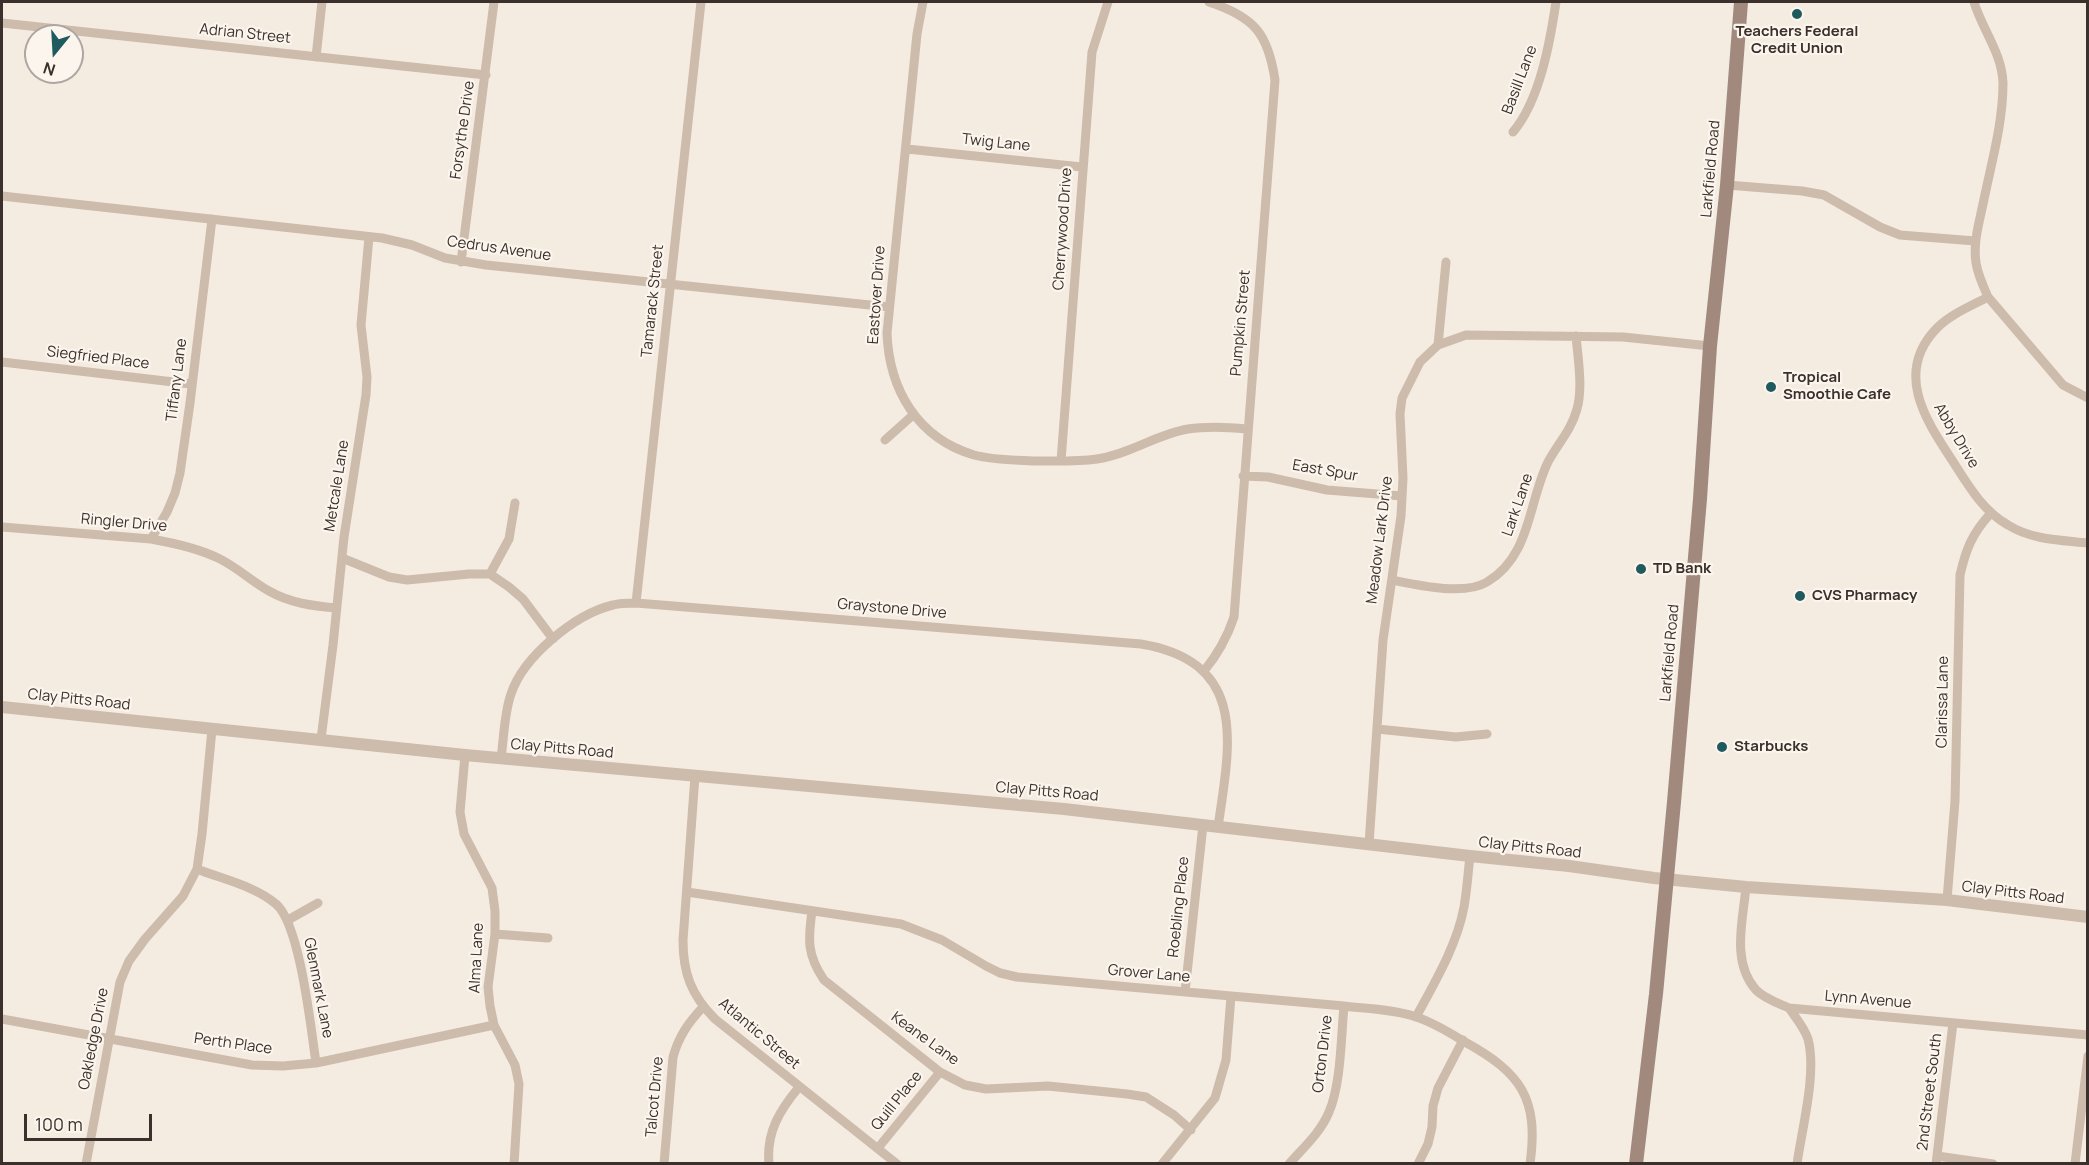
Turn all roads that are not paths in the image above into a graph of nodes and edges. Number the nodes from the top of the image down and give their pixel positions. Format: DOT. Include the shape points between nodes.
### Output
graph roads {
  1 [pos="321,2"];
  2 [pos="494,2"];
  3 [pos="701,2"];
  4 [pos="923,2"];
  5 [pos="1108,2"];
  6 [pos="1209,2"];
  7 [pos="1556,2"];
  8 [pos="1741,2"];
  9 [pos="1974,2"];
  10 [pos="2,23"];
  11 [pos="316,57"];
  12 [pos="486,75"];
  13 [pos="1513,132"];
  14 [pos="907,148"];
  15 [pos="1082,167"];
  16 [pos="1727,185"];
  17 [pos="2,196"];
  18 [pos="212,219"];
  19 [pos="369,237"];
  20 [pos="1975,241"];
  21 [pos="461,262"];
  22 [pos="1446,262"];
  23 [pos="670,284"];
  24 [pos="1988,297"];
  25 [pos="889,307"];
  26 [pos="1576,336"];
  27 [pos="1438,345"];
  28 [pos="1710,346"];
  29 [pos="2,362"];
  30 [pos="191,384"];
  31 [pos="2088,398"];
  32 [pos="913,415"];
  33 [pos="1247,429"];
  34 [pos="885,440"];
  35 [pos="1061,461"];
  36 [pos="1243,476"];
  37 [pos="1402,496"];
  38 [pos="515,503"];
  39 [pos="1990,514"];
  40 [pos="2,527"];
  41 [pos="151,539"];
  42 [pos="2088,543"];
  43 [pos="342,558"];
  44 [pos="490,574"];
  45 [pos="1392,580"];
  46 [pos="636,603"];
  47 [pos="336,608"];
  48 [pos="553,639"];
  49 [pos="1204,672"];
  50 [pos="2,707"];
  51 [pos="212,729"];
  52 [pos="1377,729"];
  53 [pos="1487,734"];
  54 [pos="321,739"];
  55 [pos="465,755"];
  56 [pos="501,758"];
  57 [pos="695,776"];
  58 [pos="1203,825"];
  59 [pos="1218,827"];
  60 [pos="1369,844"];
  61 [pos="1470,856"];
  62 [pos="196,869"];
  63 [pos="1666,879"];
  64 [pos="1746,887"];
  65 [pos="687,892"];
  66 [pos="1947,900"];
  67 [pos="318,903"];
  68 [pos="812,911"];
  69 [pos="2088,917"];
  70 [pos="288,920"];
  71 [pos="495,934"];
  72 [pos="548,938"];
  73 [pos="1185,992"];
  74 [pos="1231,996"];
  75 [pos="1344,1006"];
  76 [pos="703,1007"];
  77 [pos="1789,1008"];
  78 [pos="1416,1017"];
  79 [pos="2,1020"];
  80 [pos="1953,1023"];
  81 [pos="494,1025"];
  82 [pos="2088,1035"];
  83 [pos="109,1039"];
  84 [pos="1462,1040"];
  85 [pos="2088,1056"];
  86 [pos="316,1063"];
  87 [pos="940,1072"];
  88 [pos="799,1087"];
  89 [pos="1191,1130"];
  90 [pos="878,1148"];
  91 [pos="1937,1160"];
  92 [pos="86,1164"];
  93 [pos="514,1164"];
  94 [pos="664,1164"];
  95 [pos="769,1164"];
  96 [pos="897,1164"];
  97 [pos="1162,1164"];
  98 [pos="1289,1164"];
  99 [pos="1418,1164"];
  100 [pos="1530,1164"];
  101 [pos="1636,1164"];
  102 [pos="1797,1164"];
  103 [pos="1993,1164"];
  104 [pos="2075,1164"];
  1 -- 11 [label="street"];
  2 -- 12 [label="street, Forsythe Drive"];
  3 -- 23 [label="street, Tamarack Street"];
  4 -- 14 [label="street, Eastover Drive"];
  5 -- 15 [label="street, Cherrywood Drive" via="1092,52"];
  6 -- 33 [label="street, Pumpkin Street" via="1254,24 1266,42 1275,80"];
  7 -- 13 [label="street, Basill Lane" via="1549,50 1524,118"];
  8 -- 16 [label="main road, Larkfield Road"];
  9 -- 20 [label="street" via="2003,80 1999,128"];
  10 -- 11 [label="street, Adrian Street"];
  11 -- 12 [label="street, Adrian Street"];
  12 -- 21 [label="street, Forsythe Drive"];
  14 -- 15 [label="street, Twig Lane"];
  14 -- 25 [label="street, Eastover Drive"];
  15 -- 35 [label="street, Cherrywood Drive"];
  16 -- 20 [label="street" via="1824,195 1900,235"];
  16 -- 28 [label="main road, Larkfield Road"];
  17 -- 18 [label="street, Cedrus Avenue"];
  18 -- 19 [label="street, Cedrus Avenue"];
  18 -- 30 [label="street, Tiffany Lane"];
  19 -- 21 [label="street, Cedrus Avenue" via="397,240"];
  19 -- 43 [label="street, Metcale Lane" via="360,325 366,395"];
  20 -- 24 [label="street" via="1976,262"];
  21 -- 23 [label="street, Cedrus Avenue"];
  22 -- 27 [label="street"];
  23 -- 25 [label="street, Cedrus Avenue"];
  23 -- 46 [label="street, Tamarack Street"];
  24 -- 31 [label="street" via="2063,386"];
  24 -- 39 [label="street, Abby Drive" via="1938,328 1924,346 1915,384 1930,427"];
  25 -- 32 [label="street, Eastover Drive" via="888,355 893,378"];
  26 -- 27 [label="street, Meadow Lark Drive" via="1466,335"];
  26 -- 28 [label="street, Meadow Lark Drive"];
  26 -- 45 [label="street, Lark Lane" via="1577,407 1571,426 1549,461 1513,560 1486,583 1468,588"];
  27 -- 37 [label="street, Meadow Lark Drive" via="1420,362 1402,398"];
  28 -- 63 [label="main road, Larkfield Road"];
  29 -- 30 [label="street, Siegfried Place"];
  30 -- 41 [label="street, Tiffany Lane" via="175,493"];
  32 -- 34 [label="street"];
  32 -- 35 [label="street, Eastover Drive" via="954,447 973,454 995,459"];
  33 -- 35 [label="street, Eastover Drive" via="1186,429 1127,452"];
  33 -- 36 [label="street, Pumpkin Street"];
  36 -- 37 [label="street, East Spur" via="1268,477 1327,490"];
  36 -- 49 [label="street, Pumpkin Street" via="1234,617 1218,655"];
  37 -- 45 [label="street, Meadow Lark Drive"];
  38 -- 44 [label="street" via="508,538"];
  39 -- 42 [label="street, Abby Drive" via="2044,539"];
  39 -- 66 [label="street, Clarissa Lane" via="1976,530 1960,575 1955,801"];
  40 -- 41 [label="street, Ringler Drive"];
  41 -- 47 [label="street, Ringler Drive" via="217,558 285,598"];
  43 -- 44 [label="street" via="406,580"];
  43 -- 47 [label="street, Metcale Lane"];
  44 -- 48 [label="street" via="524,599"];
  45 -- 52 [label="street, Meadow Lark Drive"];
  46 -- 48 [label="street, Graystone Drive" via="613,605 591,614"];
  46 -- 49 [label="street, Graystone Drive" via="1141,644 1174,652"];
  47 -- 54 [label="street, Metcale Lane"];
  48 -- 56 [label="street, Graystone Drive" via="532,657 512,693"];
  49 -- 59 [label="street, Graystone Drive" via="1219,695 1227,718 1228,755"];
  50 -- 51 [label="street, Clay Pitts Road"];
  51 -- 54 [label="street, Clay Pitts Road"];
  51 -- 62 [label="street, Oakledge Drive"];
  52 -- 53 [label="street" via="1456,738"];
  52 -- 60 [label="street, Meadow Lark Drive"];
  54 -- 55 [label="street, Clay Pitts Road"];
  55 -- 56 [label="street, Clay Pitts Road"];
  55 -- 71 [label="street, Alma Lane" via="460,812 464,834 492,888"];
  56 -- 57 [label="street, Clay Pitts Road"];
  57 -- 58 [label="street, Clay Pitts Road" via="1064,808"];
  57 -- 65 [label="street, Atlantic Street"];
  58 -- 59 [label="street, Clay Pitts Road"];
  58 -- 73 [label="street, Roebling Place"];
  59 -- 60 [label="street, Clay Pitts Road"];
  60 -- 61 [label="street, Clay Pitts Road"];
  61 -- 63 [label="street, Clay Pitts Road"];
  61 -- 78 [label="street" via="1458,929"];
  62 -- 70 [label="street, Glenmark Lane" via="255,891 278,905"];
  62 -- 83 [label="street, Oakledge Drive" via="183,896 129,961 115,1000"];
  63 -- 64 [label="street, Clay Pitts Road"];
  63 -- 101 [label="main road, Larkfield Road"];
  64 -- 66 [label="street, Clay Pitts Road"];
  64 -- 77 [label="street, Lynn Avenue" via="1742,963 1756,990"];
  65 -- 68 [label="street, Grover Lane"];
  65 -- 76 [label="street, Atlantic Street" via="683,959 692,990"];
  66 -- 69 [label="street, Clay Pitts Road"];
  67 -- 70 [label="street"];
  68 -- 73 [label="street, Grover Lane" via="901,924 942,940 1000,973 1017,977"];
  68 -- 87 [label="street, Keane Lane" via="810,954 824,980"];
  70 -- 86 [label="street, Glenmark Lane" via="297,949"];
  71 -- 72 [label="street"];
  71 -- 81 [label="street, Alma Lane" via="488,987"];
  73 -- 74 [label="street, Grover Lane"];
  74 -- 75 [label="street, Grover Lane"];
  74 -- 89 [label="street" via="1222,1080 1215,1098"];
  75 -- 78 [label="street, Grover Lane"];
  75 -- 98 [label="street, Orton Drive" via="1337,1078 1329,1113"];
  76 -- 88 [label="street, Atlantic Street"];
  76 -- 94 [label="street, Talcot Drive" via="686,1026 673,1057"];
  77 -- 80 [label="street, Lynn Avenue"];
  77 -- 102 [label="street" via="1808,1038 1812,1057"];
  78 -- 84 [label="street, Grover Lane"];
  79 -- 83 [label="street, Perth Place"];
  80 -- 82 [label="street, Lynn Avenue"];
  80 -- 91 [label="street, 2nd Street South"];
  81 -- 86 [label="street, Perth Place"];
  81 -- 93 [label="street, Alma Lane" via="515,1065 519,1084"];
  83 -- 86 [label="street, Perth Place" via="252,1065"];
  83 -- 92 [label="street, Oakledge Drive"];
  84 -- 99 [label="street" via="1438,1088 1428,1144"];
  84 -- 100 [label="street, Grover Lane" via="1506,1068 1519,1084 1532,1123"];
  85 -- 104 [label="street"];
  87 -- 89 [label="street, Keane Lane" via="965,1085 986,1089 1048,1086 1146,1097"];
  87 -- 90 [label="street, Quill Place"];
  88 -- 90 [label="street, Atlantic Street"];
  88 -- 95 [label="street" via="772,1129"];
  89 -- 97 [label="street"];
  90 -- 96 [label="street, Atlantic Street"];
  91 -- 103 [label="street"];
}
